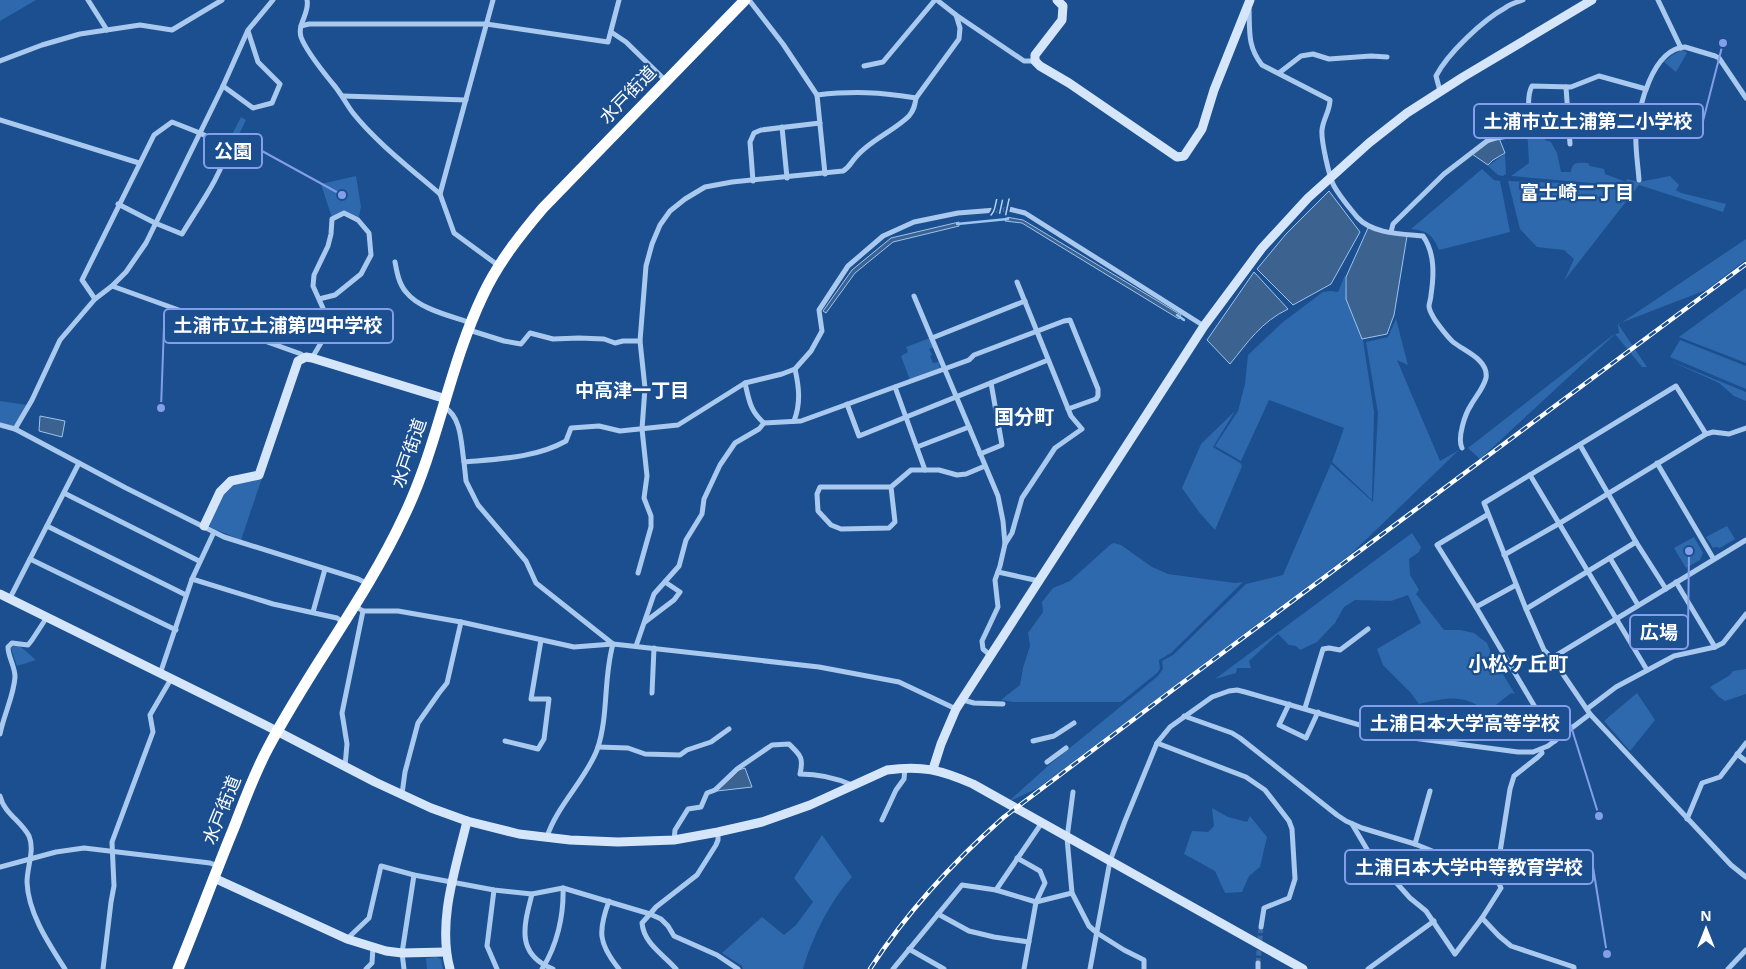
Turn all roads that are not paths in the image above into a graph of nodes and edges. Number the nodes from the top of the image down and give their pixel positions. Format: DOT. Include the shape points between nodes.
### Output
graph roads {
  1 [pos="88,0"];
  2 [pos="222,0"];
  3 [pos="273,0"];
  4 [pos="307,0"];
  5 [pos="493,0"];
  6 [pos="620,0"];
  7 [pos="745,0"];
  8 [pos="750,0"];
  9 [pos="936,0"];
  10 [pos="1057,0"];
  11 [pos="1523,0"];
  12 [pos="1592,0"];
  13 [pos="1658,0"];
  14 [pos="1249,1"];
  15 [pos="956,15"];
  16 [pos="486,24"];
  17 [pos="301,26"];
  18 [pos="107,30"];
  19 [pos="248,30"];
  20 [pos="611,32"];
  21 [pos="1681,48"];
  22 [pos="1388,57"];
  23 [pos="0,61"];
  24 [pos="1035,61"];
  25 [pos="864,66"];
  26 [pos="1279,73"];
  27 [pos="666,81"];
  28 [pos="223,86"];
  29 [pos="1566,87"];
  30 [pos="1646,89"];
  31 [pos="1440,91"];
  32 [pos="817,95"];
  33 [pos="343,96"];
  34 [pos="916,98"];
  35 [pos="1746,98"];
  36 [pos="466,100"];
  37 [pos="0,120"];
  38 [pos="820,123"];
  39 [pos="782,127"];
  40 [pos="200,133"];
  41 [pos="1570,144"];
  42 [pos="139,163"];
  43 [pos="825,174"];
  44 [pos="787,178"];
  45 [pos="1330,178"];
  46 [pos="1639,180"];
  47 [pos="753,181"];
  48 [pos="440,194"];
  49 [pos="118,204"];
  50 [pos="155,223"];
  51 [pos="1391,232"];
  52 [pos="395,262"];
  53 [pos="499,266"];
  54 [pos="1017,282"];
  55 [pos="112,286"];
  56 [pos="914,296"];
  57 [pos="95,299"];
  58 [pos="319,299"];
  59 [pos="1025,301"];
  60 [pos="1204,326"];
  61 [pos="470,327"];
  62 [pos="1037,331"];
  63 [pos="932,338"];
  64 [pos="640,341"];
  65 [pos="308,358"];
  66 [pos="1048,360"];
  67 [pos="795,369"];
  68 [pos="945,369"];
  69 [pos="745,383"];
  70 [pos="991,383"];
  71 [pos="895,387"];
  72 [pos="956,397"];
  73 [pos="445,403"];
  74 [pos="847,404"];
  75 [pos="1068,409"];
  76 [pos="906,417"];
  77 [pos="794,421"];
  78 [pos="764,423"];
  79 [pos="0,425"];
  80 [pos="969,427"];
  81 [pos="1746,428"];
  82 [pos="15,429"];
  83 [pos="642,429"];
  84 [pos="1706,434"];
  85 [pos="1580,445"];
  86 [pos="917,447"];
  87 [pos="1462,448"];
  88 [pos="980,454"];
  89 [pos="464,462"];
  90 [pos="79,463"];
  91 [pos="1657,463"];
  92 [pos="985,466"];
  93 [pos="926,470"];
  94 [pos="1530,475"];
  95 [pos="892,487"];
  96 [pos="64,493"];
  97 [pos="1608,494"];
  98 [pos="1487,515"];
  99 [pos="1560,523"];
  100 [pos="47,526"];
  101 [pos="204,526"];
  102 [pos="214,532"];
  103 [pos="1746,540"];
  104 [pos="1636,542"];
  105 [pos="1005,544"];
  106 [pos="1504,556"];
  107 [pos="30,558"];
  108 [pos="1610,558"];
  109 [pos="1713,558"];
  110 [pos="199,561"];
  111 [pos="325,569"];
  112 [pos="1588,570"];
  113 [pos="998,572"];
  114 [pos="638,573"];
  115 [pos="192,579"];
  116 [pos="1039,581"];
  117 [pos="665,582"];
  118 [pos="1676,582"];
  119 [pos="368,584"];
  120 [pos="1516,585"];
  121 [pos="1666,589"];
  122 [pos="0,594"];
  123 [pos="186,595"];
  124 [pos="10,598"];
  125 [pos="1638,606"];
  126 [pos="1476,607"];
  127 [pos="359,608"];
  128 [pos="1526,609"];
  129 [pos="313,612"];
  130 [pos="1746,614"];
  131 [pos="47,617"];
  132 [pos="1616,618"];
  133 [pos="461,622"];
  134 [pos="645,622"];
  135 [pos="344,623"];
  136 [pos="1368,629"];
  137 [pos="176,630"];
  138 [pos="541,640"];
  139 [pos="613,644"];
  140 [pos="636,646"];
  141 [pos="1715,647"];
  142 [pos="654,648"];
  143 [pos="991,656"];
  144 [pos="1552,658"];
  145 [pos="1647,670"];
  146 [pos="160,674"];
  147 [pos="171,679"];
  148 [pos="652,693"];
  149 [pos="963,700"];
  150 [pos="1003,704"];
  151 [pos="1289,704"];
  152 [pos="1305,708"];
  153 [pos="956,710"];
  154 [pos="1589,711"];
  155 [pos="1318,712"];
  156 [pos="1184,716"];
  157 [pos="1074,723"];
  158 [pos="729,730"];
  159 [pos="276,731"];
  160 [pos="0,734"];
  161 [pos="505,741"];
  162 [pos="1033,741"];
  163 [pos="1555,741"];
  164 [pos="1157,743"];
  165 [pos="1746,743"];
  166 [pos="598,747"];
  167 [pos="1066,748"];
  168 [pos="1541,750"];
  169 [pos="1737,754"];
  170 [pos="1746,761"];
  171 [pos="1047,762"];
  172 [pos="345,766"];
  173 [pos="905,768"];
  174 [pos="933,769"];
  175 [pos="854,786"];
  176 [pos="1430,791"];
  177 [pos="1073,792"];
  178 [pos="402,794"];
  179 [pos="0,799"];
  180 [pos="1687,819"];
  181 [pos="882,820"];
  182 [pos="467,821"];
  183 [pos="1041,824"];
  184 [pos="1352,824"];
  185 [pos="718,832"];
  186 [pos="547,837"];
  187 [pos="1067,838"];
  188 [pos="674,840"];
  189 [pos="1415,844"];
  190 [pos="112,850"];
  191 [pos="1017,858"];
  192 [pos="30,860"];
  193 [pos="1110,862"];
  194 [pos="0,866"];
  195 [pos="219,866"];
  196 [pos="414,875"];
  197 [pos="1496,877"];
  198 [pos="1746,877"];
  199 [pos="214,878"];
  200 [pos="453,883"];
  201 [pos="563,888"];
  202 [pos="494,890"];
  203 [pos="996,890"];
  204 [pos="1072,893"];
  205 [pos="532,894"];
  206 [pos="609,901"];
  207 [pos="1036,902"];
  208 [pos="650,914"];
  209 [pos="938,914"];
  210 [pos="1482,918"];
  211 [pos="1434,921"];
  212 [pos="1261,927"];
  213 [pos="1096,933"];
  214 [pos="347,939"];
  215 [pos="1029,942"];
  216 [pos="373,947"];
  217 [pos="909,949"];
  218 [pos="1746,950"];
  219 [pos="446,952"];
  220 [pos="402,953"];
  221 [pos="543,967"];
  222 [pos="64,969"];
  223 [pos="103,969"];
  224 [pos="178,969"];
  225 [pos="366,969"];
  226 [pos="404,969"];
  227 [pos="450,969"];
  228 [pos="497,969"];
  229 [pos="553,969"];
  230 [pos="618,969"];
  231 [pos="676,969"];
  232 [pos="738,969"];
  233 [pos="893,969"];
  234 [pos="944,969"];
  235 [pos="1024,969"];
  236 [pos="1090,969"];
  237 [pos="1144,969"];
  238 [pos="1303,969"];
  239 [pos="1368,969"];
  240 [pos="1574,969"];
  241 [pos="1730,969"];
  1 -- 18 [label="street"];
  2 -- 18 [label="street" via="172,30 140,25"];
  3 -- 19 [label="street"];
  4 -- 17 [label="street" via="308,10"];
  5 -- 16 [label="street"];
  6 -- 20 [label="street"];
  7 -- 27 [label="highway, 水戸街道"];
  8 -- 32 [label="street"];
  9 -- 15 [label="street"];
  9 -- 25 [label="street" via="883,62"];
  10 -- 24 [label="street" via="1063,6 1062,20 1035,55"];
  11 -- 31 [label="street" via="1505,8 1469,35 1442,64 1436,76"];
  12 -- 31 [label="street"];
  13 -- 21 [label="street"];
  14 -- 24 [label="street" via="1202,128 1184,156 1171,154"];
  14 -- 26 [label="street" via="1249,37 1253,50 1262,65"];
  15 -- 24 [label="street" via="1024,61"];
  15 -- 34 [label="street" via="959,39"];
  16 -- 17 [label="street"];
  16 -- 20 [label="street" via="608,42"];
  16 -- 36 [label="street"];
  17 -- 33 [label="street" via="302,40"];
  18 -- 23 [label="street" via="42,45"];
  19 -- 28 [label="street"];
  19 -- 28 [label="street" via="258,62 280,84 272,103 253,108"];
  20 -- 27 [label="street" via="626,42"];
  21 -- 30 [label="street" via="1662,60"];
  21 -- 35 [label="street" via="1719,58"];
  22 -- 26 [label="street" via="1329,58 1313,54 1301,56"];
  26 -- 45 [label="street" via="1330,100 1322,126"];
  27 -- 53 [label="highway, 水戸街道" via="543,208"];
  28 -- 40 [label="street"];
  29 -- 30 [label="street" via="1599,76"];
  29 -- 41 [label="street"];
  29 -- 51 [label="street" via="1532,86 1528,95 1530,113 1520,132 1493,138 1456,164 1393,224"];
  30 -- 46 [label="street" via="1636,134"];
  31 -- 45 [label="street" via="1382,133"];
  32 -- 34 [label="street" via="883,92"];
  32 -- 38 [label="street"];
  33 -- 36 [label="street"];
  33 -- 48 [label="street" via="353,113 392,154"];
  34 -- 43 [label="street" via="909,116 866,147 849,168"];
  36 -- 48 [label="street"];
  37 -- 42 [label="street"];
  38 -- 39 [label="street"];
  38 -- 43 [label="street"];
  39 -- 44 [label="street"];
  39 -- 47 [label="street" via="754,133 750,142"];
  40 -- 42 [label="street" via="172,122 154,135"];
  40 -- 50 [label="street"];
  40 -- 50 [label="street" via="227,147 226,158 182,234"];
  42 -- 49 [label="street"];
  43 -- 44 [label="street"];
  44 -- 47 [label="street"];
  45 -- 51 [label="street" via="1361,222"];
  45 -- 60 [label="street" via="1262,248"];
  47 -- 64 [label="street" via="705,187 670,211 652,244 646,266"];
  48 -- 53 [label="street" via="454,233"];
  49 -- 50 [label="street"];
  49 -- 57 [label="street" via="82,280"];
  50 -- 55 [label="street" via="146,243"];
  51 -- 87 [label="street" via="1423,236 1428,243 1433,279 1429,308 1450,340 1478,359 1486,370 1483,387 1464,422"];
  52 -- 61 [label="street" via="398,278 406,293 430,309"];
  53 -- 61 [label="highway, 水戸街道"];
  54 -- 59 [label="street"];
  55 -- 57 [label="street"];
  55 -- 65 [label="street"];
  56 -- 63 [label="street"];
  57 -- 82 [label="street" via="60,340"];
  58 -- 58 [label="street" via="313,286 314,275 328,246 332,218 344,212 358,220 369,233 370,255 361,274 335,294"];
  58 -- 65 [label="street" via="331,326"];
  59 -- 62 [label="street"];
  59 -- 63 [label="street"];
  60 -- 67 [label="street" via="1026,213 1009,209 958,213 914,222 883,236 848,266 820,310 822,331 812,351"];
  60 -- 116 [label="street"];
  61 -- 64 [label="street" via="504,341 521,344 530,333 553,339 604,339 615,343"];
  61 -- 73 [label="highway, 水戸街道"];
  62 -- 66 [label="street"];
  62 -- 68 [label="street"];
  62 -- 75 [label="street" via="1064,321 1070,320 1073,324 1098,396"];
  63 -- 68 [label="street"];
  64 -- 83 [label="street" via="645,388"];
  65 -- 73 [label="street"];
  65 -- 101 [label="street" via="298,361 259,475 231,481 220,492"];
  66 -- 70 [label="street"];
  66 -- 75 [label="street"];
  67 -- 69 [label="street"];
  67 -- 77 [label="street" via="799,409"];
  68 -- 71 [label="street"];
  68 -- 72 [label="street"];
  69 -- 78 [label="street" via="755,416"];
  69 -- 83 [label="street" via="678,425"];
  70 -- 72 [label="street"];
  70 -- 88 [label="street" via="1002,445"];
  71 -- 74 [label="street"];
  71 -- 76 [label="street"];
  72 -- 76 [label="street"];
  72 -- 80 [label="street"];
  73 -- 89 [label="street" via="456,421"];
  73 -- 119 [label="highway, 水戸街道" via="406,514"];
  74 -- 76 [label="street" via="859,436"];
  74 -- 77 [label="street"];
  75 -- 105 [label="street" via="1082,429 1055,448 1022,498 1012,533"];
  76 -- 86 [label="street"];
  77 -- 78 [label="street"];
  78 -- 117 [label="street" via="734,443 720,465 704,499 702,514 686,540 679,566"];
  79 -- 82 [label="street"];
  80 -- 86 [label="street"];
  80 -- 88 [label="street"];
  81 -- 84 [label="street" via="1729,434"];
  82 -- 90 [label="street"];
  83 -- 89 [label="street" via="571,428 566,441 554,448 506,458"];
  83 -- 114 [label="street" via="647,476 644,498 651,516 651,527"];
  84 -- 85 [label="street" via="1676,386"];
  84 -- 91 [label="street"];
  85 -- 94 [label="street"];
  85 -- 97 [label="street"];
  86 -- 93 [label="street"];
  88 -- 92 [label="street"];
  89 -- 139 [label="street" via="466,482 478,505 526,561 536,583"];
  90 -- 96 [label="street"];
  90 -- 101 [label="street"];
  91 -- 97 [label="street"];
  91 -- 109 [label="street"];
  92 -- 93 [label="street" via="957,475"];
  92 -- 105 [label="street" via="998,496"];
  93 -- 95 [label="street" via="911,470"];
  94 -- 98 [label="street" via="1484,503"];
  94 -- 99 [label="street"];
  95 -- 95 [label="street" via="895,522 889,528 841,529 831,525 818,511 820,487"];
  96 -- 100 [label="street"];
  96 -- 110 [label="street"];
  97 -- 99 [label="street"];
  97 -- 104 [label="street"];
  98 -- 106 [label="street"];
  98 -- 126 [label="street" via="1437,545"];
  99 -- 106 [label="street"];
  99 -- 112 [label="street"];
  100 -- 107 [label="street"];
  100 -- 123 [label="street"];
  101 -- 102 [label="street"];
  102 -- 110 [label="street"];
  102 -- 111 [label="street"];
  103 -- 109 [label="street"];
  104 -- 108 [label="street"];
  104 -- 121 [label="street"];
  105 -- 113 [label="street"];
  106 -- 120 [label="street"];
  107 -- 124 [label="street"];
  107 -- 137 [label="street"];
  108 -- 112 [label="street"];
  108 -- 125 [label="street"];
  109 -- 118 [label="street"];
  110 -- 115 [label="street"];
  111 -- 119 [label="street"];
  111 -- 129 [label="street"];
  112 -- 128 [label="street"];
  112 -- 132 [label="street"];
  113 -- 116 [label="street"];
  113 -- 143 [label="street" via="995,580 998,607 982,641 983,650"];
  115 -- 123 [label="street"];
  115 -- 129 [label="street" via="273,604"];
  116 -- 143 [label="street"];
  117 -- 134 [label="street" via="654,594"];
  117 -- 134 [label="street" via="680,592"];
  118 -- 121 [label="street"];
  118 -- 141 [label="street"];
  119 -- 127 [label="highway, 水戸街道"];
  120 -- 126 [label="street"];
  120 -- 128 [label="street"];
  121 -- 125 [label="street"];
  122 -- 124 [label="street"];
  123 -- 137 [label="street"];
  124 -- 131 [label="street"];
  125 -- 132 [label="street"];
  126 -- 163 [label="street"];
  127 -- 133 [label="street"];
  127 -- 135 [label="highway, 水戸街道"];
  127 -- 172 [label="street" via="342,713 347,744"];
  128 -- 144 [label="street" via="1544,650"];
  129 -- 135 [label="street"];
  130 -- 141 [label="street" via="1727,639"];
  131 -- 146 [label="street"];
  131 -- 160 [label="street" via="28,644 12,643 8,647 14,665 14,691"];
  132 -- 144 [label="street"];
  132 -- 145 [label="street"];
  133 -- 138 [label="street"];
  133 -- 178 [label="street" via="448,683 418,723"];
  134 -- 140 [label="street"];
  135 -- 159 [label="highway, 水戸街道"];
  136 -- 152 [label="street" via="1340,650 1324,649"];
  137 -- 146 [label="street"];
  138 -- 139 [label="street" via="574,648"];
  138 -- 161 [label="street" via="531,699 549,699 544,739 538,749"];
  139 -- 140 [label="street"];
  139 -- 166 [label="street"];
  140 -- 142 [label="street"];
  141 -- 145 [label="street" via="1674,656"];
  142 -- 148 [label="street"];
  142 -- 153 [label="street" via="819,667 899,682"];
  143 -- 149 [label="street"];
  144 -- 154 [label="street"];
  145 -- 154 [label="street" via="1616,687"];
  146 -- 147 [label="street"];
  147 -- 159 [label="street"];
  147 -- 190 [label="street" via="150,715 153,732 112,842"];
  149 -- 150 [label="street"];
  149 -- 153 [label="street"];
  151 -- 152 [label="street"];
  151 -- 155 [label="street" via="1279,724 1306,738"];
  151 -- 156 [label="street" via="1237,690 1212,697"];
  152 -- 155 [label="street"];
  153 -- 174 [label="street"];
  154 -- 163 [label="street"];
  154 -- 180 [label="street"];
  155 -- 168 [label="street" via="1398,736 1518,752"];
  156 -- 164 [label="street"];
  156 -- 184 [label="street" via="1232,732"];
  157 -- 162 [label="street" via="1054,736"];
  158 -- 166 [label="street" via="711,742 680,755"];
  159 -- 172 [label="street"];
  159 -- 195 [label="highway, 水戸街道" via="253,779"];
  163 -- 168 [label="street"];
  164 -- 193 [label="street"];
  164 -- 212 [label="street" via="1246,776 1265,790 1290,821 1295,879 1292,891 1289,898 1264,908"];
  165 -- 169 [label="street"];
  166 -- 186 [label="street"];
  167 -- 171 [label="street"];
  168 -- 197 [label="street" via="1538,757 1514,776"];
  169 -- 170 [label="street"];
  169 -- 180 [label="street" via="1720,777 1702,783"];
  172 -- 178 [label="street"];
  173 -- 174 [label="street"];
  173 -- 175 [label="street" via="887,770"];
  173 -- 181 [label="street" via="904,779"];
  174 -- 183 [label="street" via="972,784"];
  175 -- 185 [label="street" via="780,816"];
  175 -- 188 [label="street" via="820,775 800,774 803,763 800,755 789,744 772,745 707,793 700,807 688,810 675,830"];
  176 -- 189 [label="street"];
  177 -- 187 [label="street"];
  178 -- 182 [label="street"];
  179 -- 192 [label="street" via="29,837"];
  180 -- 198 [label="street" via="1731,866"];
  182 -- 186 [label="street" via="519,834"];
  182 -- 200 [label="street"];
  183 -- 187 [label="street"];
  183 -- 191 [label="street"];
  184 -- 189 [label="street"];
  184 -- 211 [label="street" via="1368,851"];
  185 -- 188 [label="street"];
  185 -- 208 [label="street" via="716,845 697,875"];
  186 -- 188 [label="street" via="590,842"];
  187 -- 193 [label="street"];
  187 -- 204 [label="street"];
  189 -- 197 [label="street"];
  190 -- 192 [label="street" via="84,848"];
  190 -- 195 [label="street"];
  190 -- 223 [label="street" via="114,891"];
  191 -- 203 [label="street"];
  191 -- 207 [label="street" via="1040,870 1045,883"];
  192 -- 194 [label="street"];
  192 -- 222 [label="street" via="27,882 30,898 42,931"];
  193 -- 213 [label="street"];
  193 -- 238 [label="street"];
  195 -- 199 [label="highway, 水戸街道"];
  196 -- 200 [label="street"];
  196 -- 214 [label="street" via="381,866 369,918"];
  196 -- 220 [label="street"];
  197 -- 210 [label="street" via="1501,888"];
  199 -- 214 [label="street"];
  199 -- 224 [label="highway, 水戸街道"];
  200 -- 202 [label="street"];
  200 -- 219 [label="street" via="446,926"];
  201 -- 205 [label="street"];
  201 -- 206 [label="street"];
  201 -- 221 [label="street" via="561,924"];
  202 -- 205 [label="street"];
  202 -- 228 [label="street" via="487,946"];
  203 -- 207 [label="street"];
  203 -- 209 [label="street" via="962,885"];
  204 -- 207 [label="street"];
  204 -- 213 [label="street"];
  205 -- 221 [label="street" via="524,937 528,948"];
  206 -- 208 [label="street"];
  206 -- 230 [label="street" via="601,923 603,942"];
  207 -- 215 [label="street"];
  208 -- 231 [label="street" via="642,923 643,934"];
  208 -- 232 [label="street" via="661,919 674,936"];
  209 -- 215 [label="street" via="970,931"];
  209 -- 217 [label="street"];
  210 -- 211 [label="street" via="1455,954"];
  210 -- 240 [label="street" via="1511,946"];
  211 -- 239 [label="street"];
  213 -- 236 [label="street"];
  213 -- 237 [label="street" via="1144,960"];
  214 -- 216 [label="street"];
  215 -- 235 [label="street"];
  216 -- 220 [label="street"];
  216 -- 225 [label="street" via="372,963"];
  217 -- 233 [label="street"];
  217 -- 234 [label="street"];
  218 -- 241 [label="street"];
  219 -- 220 [label="street"];
  219 -- 227 [label="street"];
  220 -- 226 [label="street"];
  221 -- 229 [label="street"];
}
